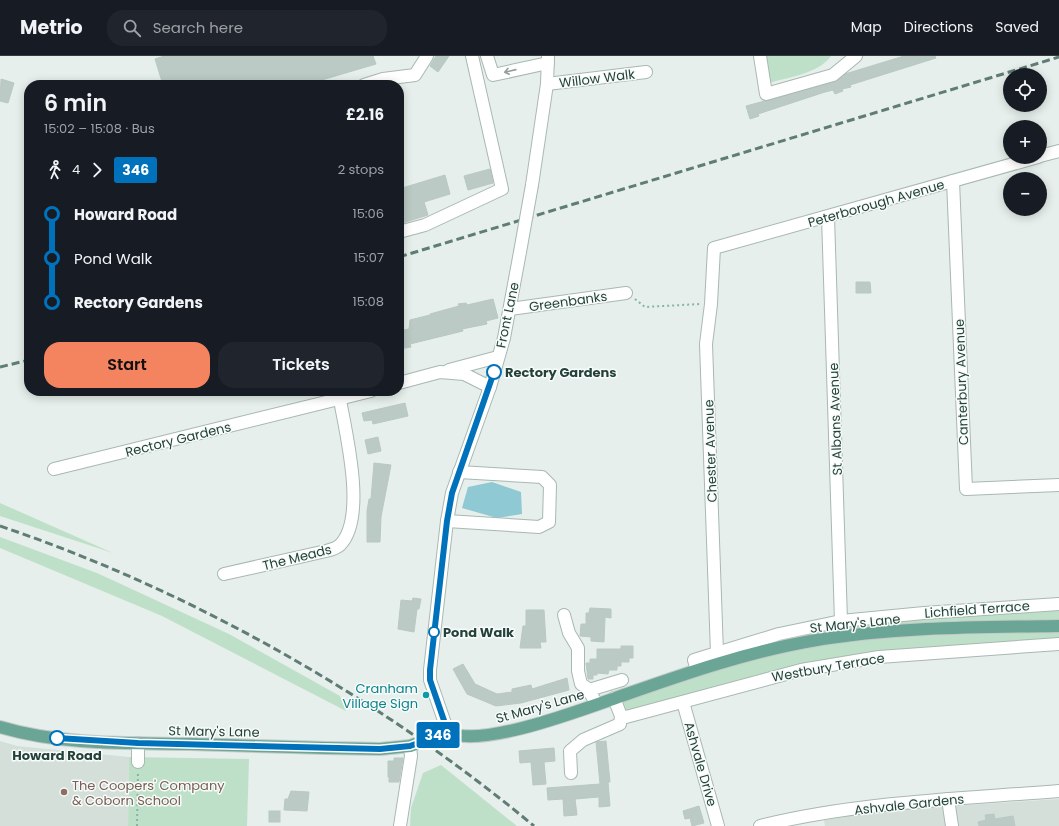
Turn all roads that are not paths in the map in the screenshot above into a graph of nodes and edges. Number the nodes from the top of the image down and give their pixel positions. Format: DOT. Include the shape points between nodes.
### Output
graph roads {
  1 [pos="427,56"];
  2 [pos="472,56"];
  3 [pos="487,56"];
  4 [pos="760,56"];
  5 [pos="856,56"];
  6 [pos="548,60"];
  7 [pos="646,72"];
  8 [pos="380,80"];
  9 [pos="548,84"];
  10 [pos="1059,151"];
  11 [pos="1047,155"];
  12 [pos="1014,164"];
  13 [pos="953,181"];
  14 [pos="828,217"];
  15 [pos="404,230"];
  16 [pos="714,248"];
  17 [pos="626,293"];
  18 [pos="510,309"];
  19 [pos="498,357"];
  20 [pos="440,372"];
  21 [pos="404,382"];
  22 [pos="490,387"];
  23 [pos="354,396"];
  24 [pos="340,400"];
  25 [pos="54,469"];
  26 [pos="459,472"];
  27 [pos="1059,485"];
  28 [pos="447,521"];
  29 [pos="224,574"];
  30 [pos="1059,604"];
  31 [pos="564,615"];
  32 [pos="841,621"];
  33 [pos="1059,626"];
  34 [pos="1059,644"];
  35 [pos="717,653"];
  36 [pos="697,670"];
  37 [pos="622,680"];
  38 [pos="589,690"];
  39 [pos="614,698"];
  40 [pos="683,702"];
  41 [pos="597,704"];
  42 [pos="621,716"];
  43 [pos="0,727"];
  44 [pos="448,732"];
  45 [pos="138,743"];
  46 [pos="410,746"];
  47 [pos="138,762"];
  48 [pos="571,773"];
  49 [pos="1059,791"];
  50 [pos="948,799"];
  51 [pos="400,826"];
  52 [pos="718,826"];
  53 [pos="760,826"];
  54 [pos="952,826"];
  1 -- 8 [label="street" via="415,75"];
  2 -- 15 [label="street" via="502,189 425,224"];
  6 -- 3 [label="street, one-way" via="493,75"];
  4 -- 5 [label="street" via="766,94 833,75"];
  6 -- 9 [label="street, Front Lane"];
  7 -- 9 [label="street, Willow Walk"];
  9 -- 18 [label="street, Front Lane, bridge"];
  10 -- 11 [label="street, Peterborough Avenue"];
  12 -- 13 [label="street, Peterborough Avenue"];
  13 -- 14 [label="street, Peterborough Avenue"];
  13 -- 27 [label="street, Canterbury Avenue" via="966,489"];
  14 -- 16 [label="street, Peterborough Avenue"];
  14 -- 32 [label="street, St Albans Avenue"];
  16 -- 35 [label="street, Chester Avenue" via="706,344"];
  17 -- 18 [label="street, Greenbanks"];
  18 -- 19 [label="street, Front Lane"];
  19 -- 20 [label="street"];
  19 -- 22 [label="street, Front Lane"];
  20 -- 21 [label="street"];
  20 -- 22 [label="street" via="464,374"];
  22 -- 26 [label="street, Front Lane"];
  23 -- 24 [label="street, Rectory Gardens"];
  24 -- 25 [label="street, Rectory Gardens"];
  24 -- 29 [label="street, The Meads" via="352,464 353,500 350,529 340,546"];
  26 -- 28 [label="street, Front Lane"];
  26 -- 28 [label="street" via="542,477 550,485 549,522 539,527"];
  28 -- 44 [label="street, Front Lane" via="430,680"];
  30 -- 32 [label="street, Lichfield Terrace" via="924,612"];
  31 -- 38 [label="street" via="569,633 578,648 581,684"];
  32 -- 35 [label="street, Lichfield Terrace" via="785,632"];
  33 -- 36 [label="main road, St Mary's Lane" via="994,627 863,635 812,641 759,652"];
  34 -- 40 [label="street, Westbury Terrace" via="879,657 768,677"];
  35 -- 36 [label="street, Lichfield Terrace" via="694,660"];
  36 -- 39 [label="main road, St Mary's Lane"];
  37 -- 38 [label="street"];
  38 -- 41 [label="street"];
  39 -- 41 [label="main road, St Mary's Lane"];
  39 -- 42 [label="street"];
  40 -- 42 [label="street, Westbury Terrace"];
  40 -- 52 [label="street, Ashvale Drive"];
  41 -- 44 [label="main road, St Mary's Lane" via="509,731 464,736 454,736"];
  42 -- 48 [label="street" via="620,724 583,740 570,751"];
  43 -- 45 [label="main road, St Mary's Lane" via="54,738"];
  44 -- 46 [label="main road, St Mary's Lane"];
  45 -- 46 [label="main road, St Mary's Lane" via="358,749"];
  45 -- 47 [label="street"];
  46 -- 51 [label="street" via="411,756"];
  49 -- 50 [label="street, Ashvale Gardens"];
  50 -- 53 [label="street, Ashvale Gardens" via="801,816"];
  50 -- 54 [label="street"];
}
